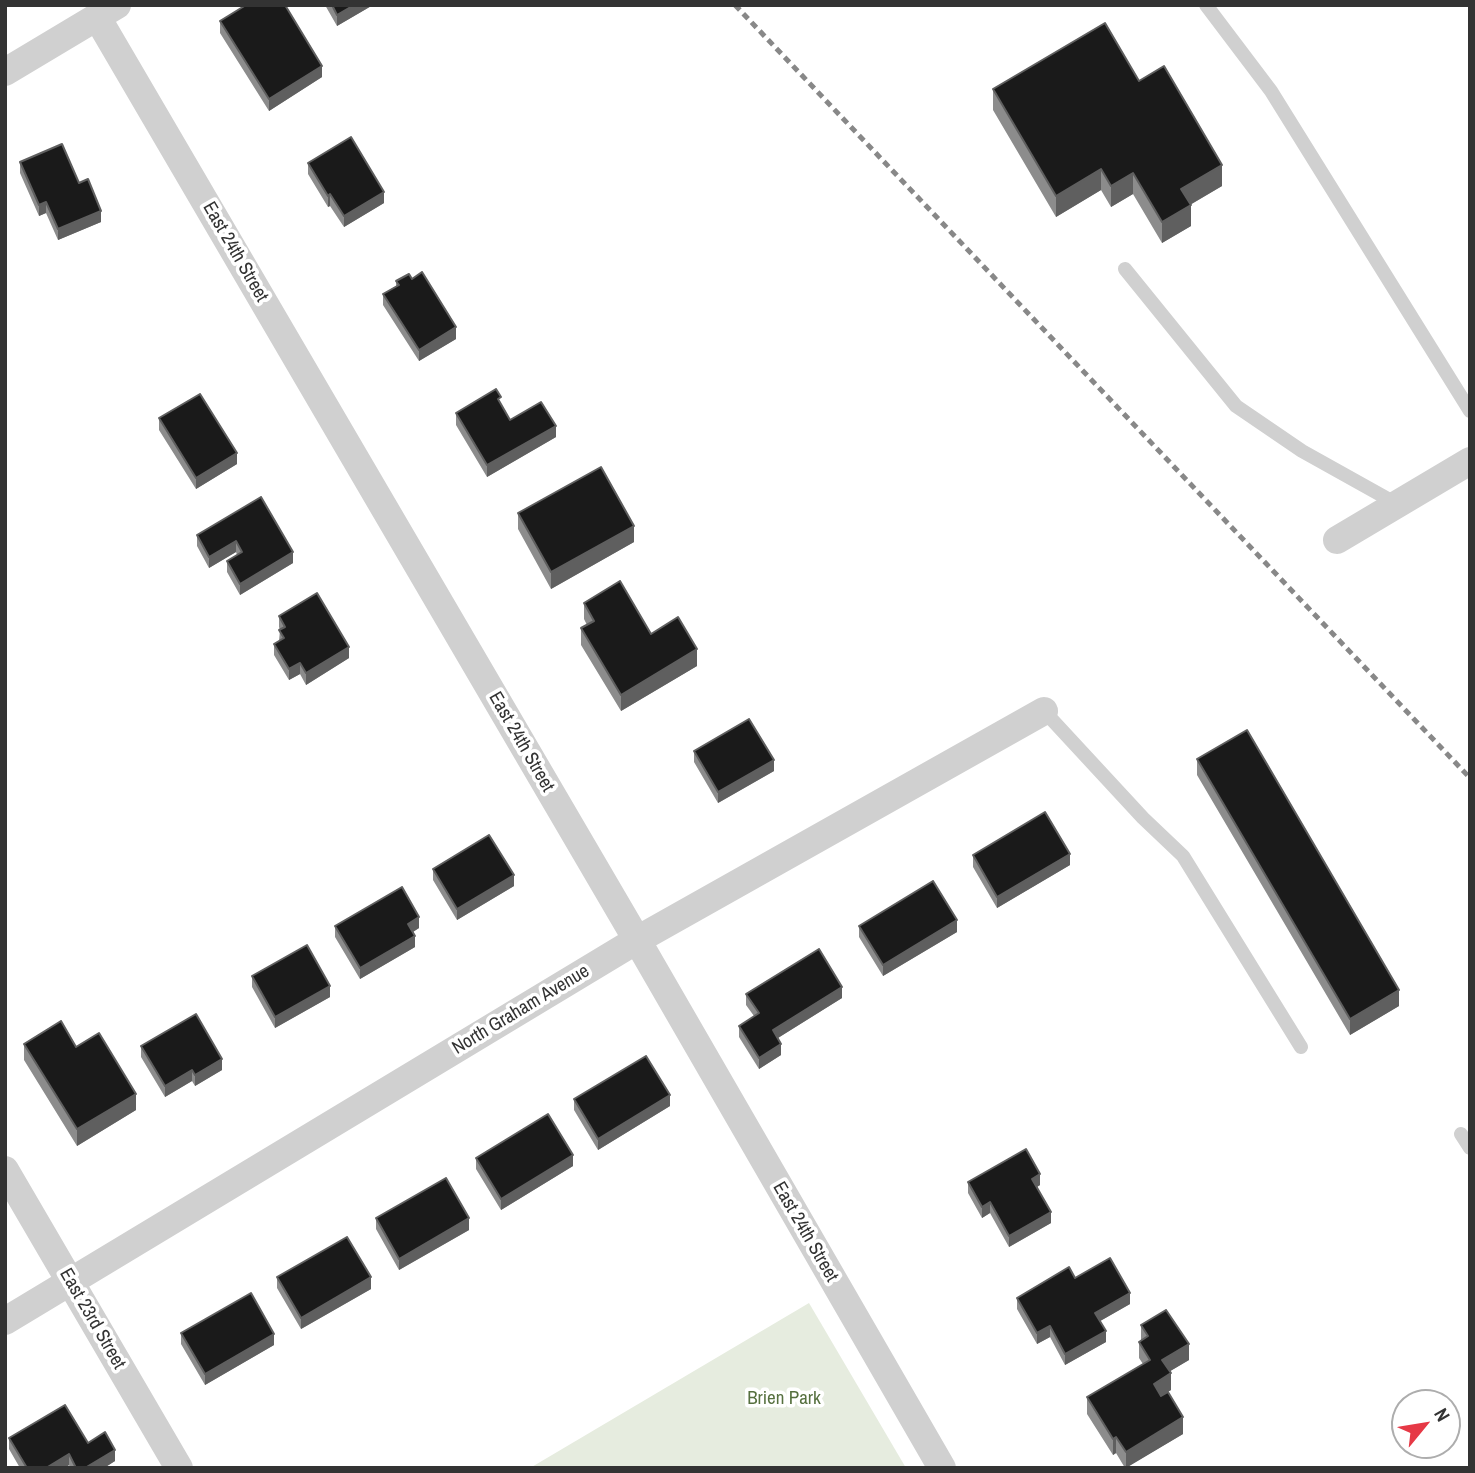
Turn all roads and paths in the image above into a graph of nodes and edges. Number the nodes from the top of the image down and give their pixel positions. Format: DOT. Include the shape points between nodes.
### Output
graph roads {
  1 [pos="1206,5"];
  2 [pos="107,11"];
  3 [pos="5,72"];
  4 [pos="1125,269"];
  5 [pos="1470,411"];
  6 [pos="1470,461"];
  7 [pos="1397,504"];
  8 [pos="1337,540"];
  9 [pos="1044,711"];
  10 [pos="637,940"];
  11 [pos="1301,1047"];
  12 [pos="1461,1134"];
  13 [pos="1470,1148"];
  14 [pos="5,1170"];
  15 [pos="70,1282"];
  16 [pos="5,1321"];
  17 [pos="179,1468"];
  18 [pos="942,1468"];
  1 -- 5 [label="lane" via="1271,90"];
  2 -- 3 [label="street"];
  2 -- 10 [label="street, East 24th Street"];
  4 -- 7 [label="lane" via="1236,406 1302,451"];
  6 -- 7 [label="street"];
  7 -- 8 [label="street"];
  9 -- 10 [label="street, North Graham Avenue"];
  9 -- 11 [label="lane" via="1184,856"];
  10 -- 15 [label="street, North Graham Avenue"];
  10 -- 18 [label="street, East 24th Street"];
  12 -- 13 [label="lane"];
  14 -- 15 [label="street, East 23rd Street"];
  15 -- 16 [label="street, North Graham Avenue"];
  15 -- 17 [label="street, East 23rd Street"];
}
